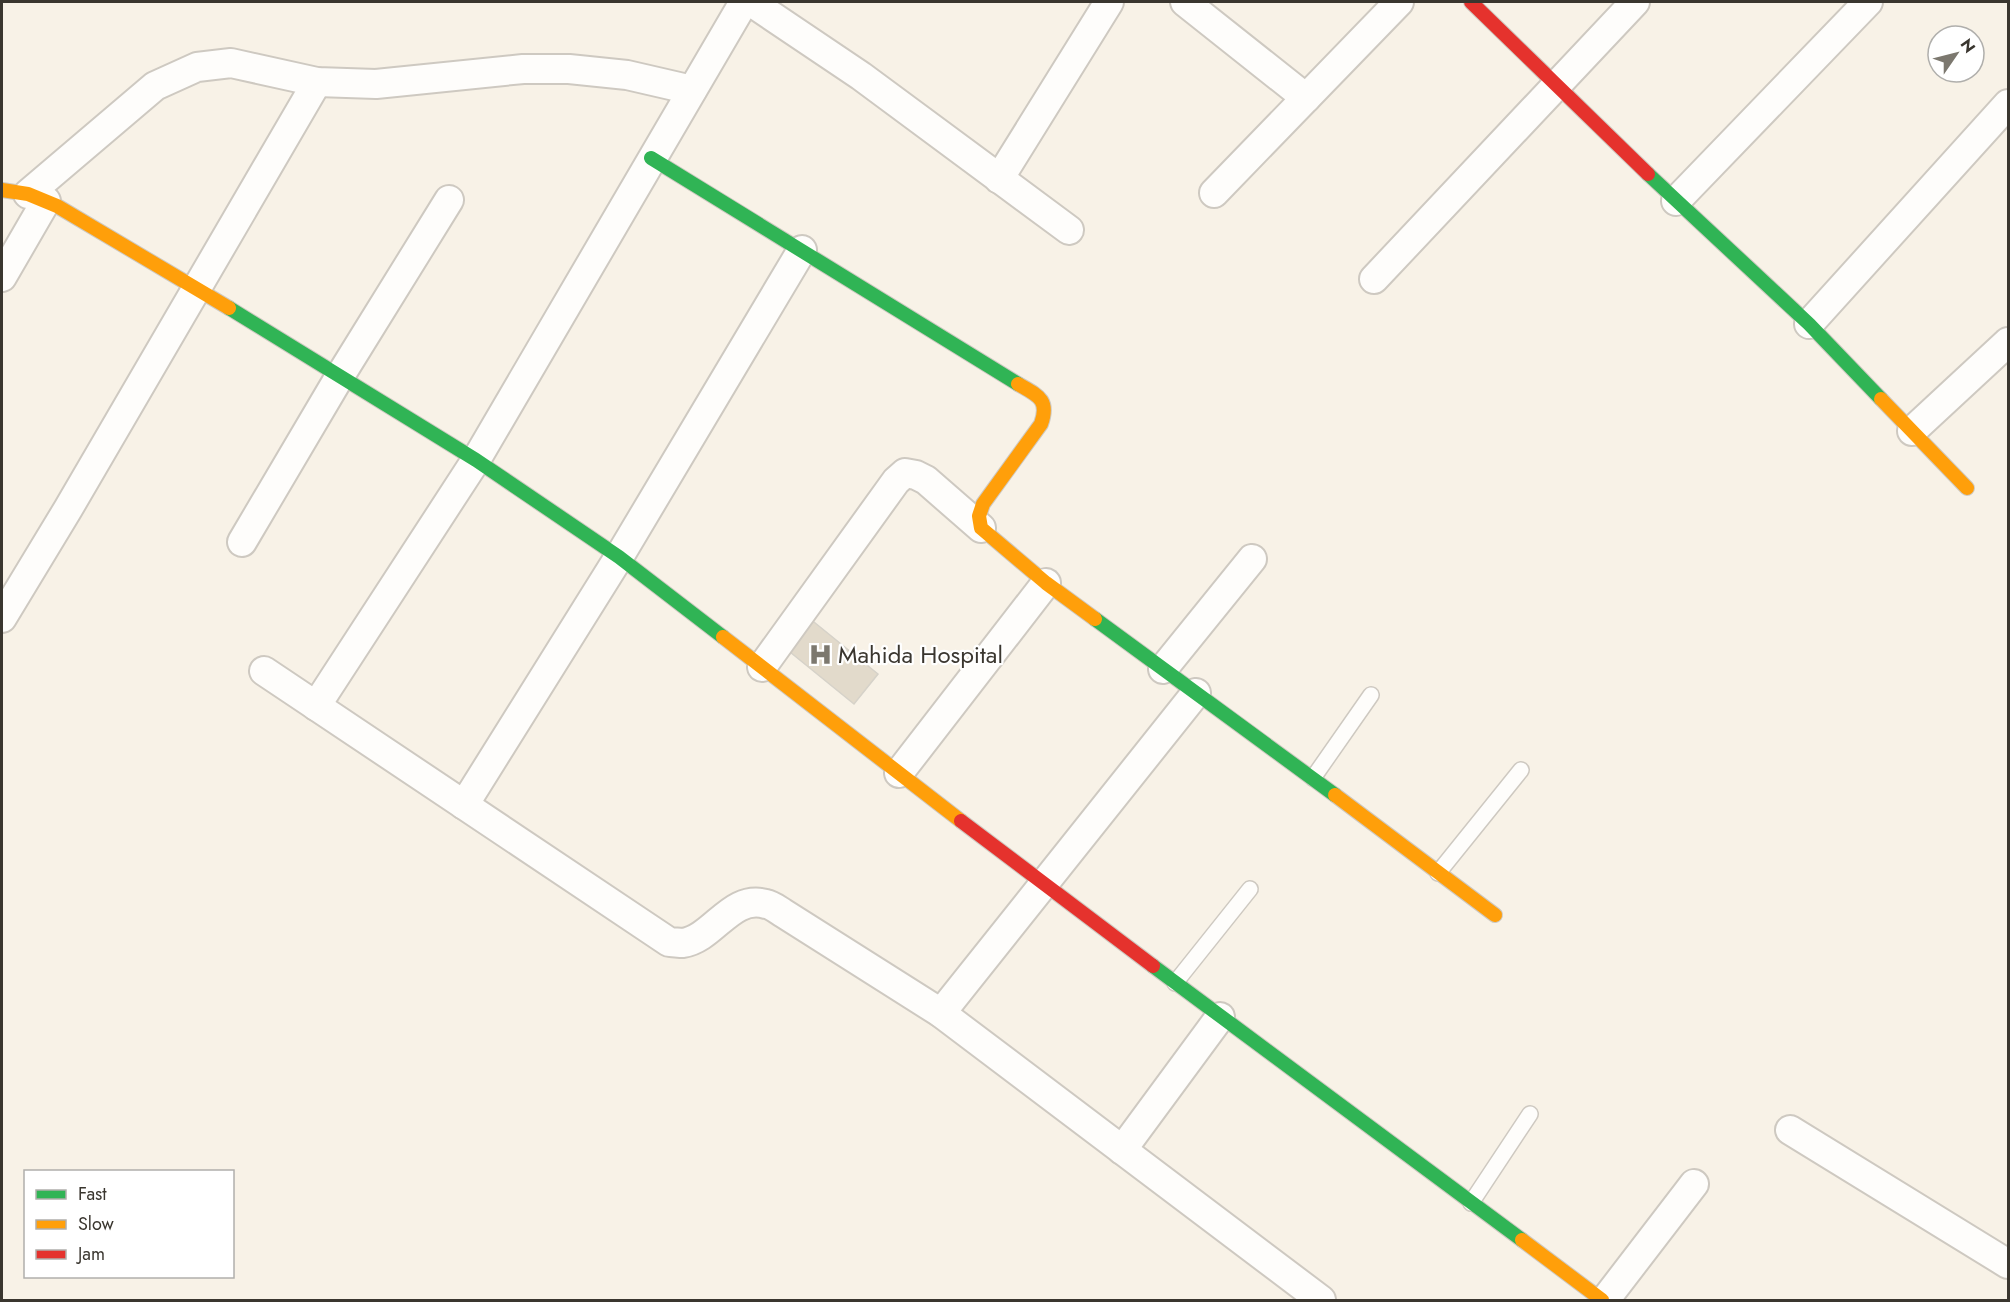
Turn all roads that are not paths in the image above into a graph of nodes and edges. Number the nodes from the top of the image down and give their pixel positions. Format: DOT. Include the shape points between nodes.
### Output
graph roads {
  1 [pos="744,2"];
  2 [pos="751,2"];
  3 [pos="1109,2"];
  4 [pos="1185,2"];
  5 [pos="1399,2"];
  6 [pos="1471,2"];
  7 [pos="1635,2"];
  8 [pos="1868,2"];
  9 [pos="317,82"];
  10 [pos="1557,86"];
  11 [pos="692,90"];
  12 [pos="1306,98"];
  13 [pos="2008,104"];
  14 [pos="651,158"];
  15 [pos="999,179"];
  16 [pos="1215,192"];
  17 [pos="25,195"];
  18 [pos="449,200"];
  19 [pos="1676,201"];
  20 [pos="1069,230"];
  21 [pos="802,250"];
  22 [pos="2,277"];
  23 [pos="1374,279"];
  24 [pos="198,289"];
  25 [pos="1809,324"];
  26 [pos="2008,342"];
  27 [pos="340,376"];
  28 [pos="1912,432"];
  29 [pos="476,460"];
  30 [pos="1967,489"];
  31 [pos="981,528"];
  32 [pos="242,542"];
  33 [pos="619,557"];
  34 [pos="1252,559"];
  35 [pos="1046,583"];
  36 [pos="2,618"];
  37 [pos="762,667"];
  38 [pos="1163,669"];
  39 [pos="264,671"];
  40 [pos="1196,693"];
  41 [pos="1371,695"];
  42 [pos="316,706"];
  43 [pos="1521,770"];
  44 [pos="898,773"];
  45 [pos="1312,778"];
  46 [pos="464,805"];
  47 [pos="1438,873"];
  48 [pos="1044,885"];
  49 [pos="1250,889"];
  50 [pos="1495,915"];
  51 [pos="1175,983"];
  52 [pos="941,1013"];
  53 [pos="1220,1017"];
  54 [pos="1530,1114"];
  55 [pos="1790,1130"];
  56 [pos="1122,1150"];
  57 [pos="1694,1184"];
  58 [pos="1471,1203"];
  59 [pos="2008,1264"];
  60 [pos="1321,1300"];
  61 [pos="1604,1300"];
  1 -- 11 [label="street"];
  2 -- 15 [label="street" via="861,76"];
  3 -- 15 [label="street"];
  4 -- 12 [label="street"];
  5 -- 12 [label="street"];
  6 -- 10 [label="street"];
  7 -- 10 [label="street"];
  8 -- 19 [label="street"];
  9 -- 11 [label="street" via="376,84 523,69 569,69 627,75"];
  9 -- 17 [label="street" via="231,63 197,67 155,86"];
  9 -- 24 [label="street"];
  10 -- 19 [label="street"];
  10 -- 23 [label="street"];
  11 -- 14 [label="street"];
  12 -- 16 [label="street"];
  13 -- 25 [label="street"];
  14 -- 21 [label="street"];
  14 -- 29 [label="street"];
  15 -- 20 [label="street"];
  17 -- 22 [label="street"];
  17 -- 24 [label="street"];
  18 -- 27 [label="street"];
  19 -- 25 [label="street"];
  21 -- 31 [label="street" via="1044,401 1046,411 1041,424 983,504"];
  21 -- 33 [label="street"];
  24 -- 27 [label="street"];
  24 -- 36 [label="street"];
  25 -- 28 [label="street"];
  26 -- 28 [label="street"];
  27 -- 29 [label="street"];
  27 -- 32 [label="street"];
  28 -- 30 [label="street"];
  29 -- 33 [label="street"];
  29 -- 42 [label="street"];
  31 -- 35 [label="street"];
  31 -- 37 [label="street" via="926,480 905,473"];
  33 -- 37 [label="street"];
  33 -- 46 [label="street"];
  34 -- 38 [label="street"];
  35 -- 38 [label="street"];
  35 -- 44 [label="street"];
  37 -- 44 [label="street"];
  38 -- 40 [label="street"];
  39 -- 42 [label="street"];
  40 -- 45 [label="street"];
  40 -- 48 [label="street"];
  41 -- 45 [label="lane"];
  42 -- 46 [label="street"];
  43 -- 47 [label="lane"];
  44 -- 48 [label="street"];
  45 -- 47 [label="street"];
  46 -- 52 [label="street" via="669,942 683,943 698,937 735,908 750,902 767,904"];
  47 -- 50 [label="street"];
  48 -- 51 [label="street"];
  48 -- 52 [label="street"];
  49 -- 51 [label="lane"];
  51 -- 53 [label="street"];
  52 -- 56 [label="street"];
  53 -- 56 [label="street"];
  53 -- 58 [label="street"];
  54 -- 58 [label="lane"];
  55 -- 59 [label="street"];
  56 -- 60 [label="street"];
  57 -- 61 [label="street"];
  58 -- 61 [label="street"];
}
